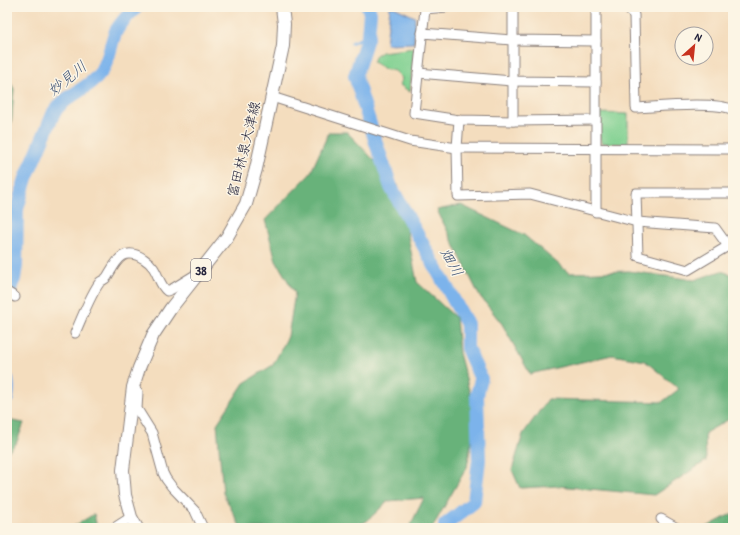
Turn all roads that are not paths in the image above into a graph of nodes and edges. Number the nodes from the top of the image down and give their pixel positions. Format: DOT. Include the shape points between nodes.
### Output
graph roads {
  1 [pos="282,7"];
  2 [pos="447,7"];
  3 [pos="513,7"];
  4 [pos="596,7"];
  5 [pos="626,7"];
  6 [pos="422,33"];
  7 [pos="512,40"];
  8 [pos="596,41"];
  9 [pos="418,73"];
  10 [pos="512,81"];
  11 [pos="596,82"];
  12 [pos="272,97"];
  13 [pos="733,110"];
  14 [pos="460,120"];
  15 [pos="596,120"];
  16 [pos="513,121"];
  17 [pos="457,148"];
  18 [pos="596,148"];
  19 [pos="733,149"];
  20 [pos="733,193"];
  21 [pos="596,212"];
  22 [pos="637,222"];
  23 [pos="731,244"];
  24 [pos="198,274"];
  25 [pos="7,292"];
  26 [pos="15,297"];
  27 [pos="75,333"];
  28 [pos="133,387"];
  29 [pos="131,517"];
  30 [pos="662,519"];
  31 [pos="114,528"];
  32 [pos="137,528"];
  33 [pos="203,528"];
  34 [pos="677,528"];
  1 -- 12 [label="main road, 富田林泉大津線 / 38" via="283,46"];
  2 -- 6 [label="street" via="425,9"];
  3 -- 7 [label="street"];
  4 -- 8 [label="street"];
  5 -- 13 [label="street" via="634,15 636,108 710,105"];
  6 -- 7 [label="street"];
  6 -- 9 [label="street"];
  7 -- 8 [label="street"];
  7 -- 10 [label="street"];
  8 -- 11 [label="street"];
  9 -- 10 [label="street"];
  9 -- 14 [label="street" via="414,113"];
  10 -- 11 [label="street"];
  10 -- 16 [label="street"];
  11 -- 15 [label="street"];
  12 -- 17 [label="street" via="410,141"];
  12 -- 24 [label="main road, 富田林泉大津線 / 38" via="246,204 227,237"];
  14 -- 16 [label="street"];
  14 -- 17 [label="street"];
  15 -- 16 [label="street"];
  15 -- 18 [label="street"];
  17 -- 18 [label="street"];
  17 -- 21 [label="street" via="458,196 530,194"];
  18 -- 19 [label="street"];
  18 -- 21 [label="street"];
  20 -- 22 [label="street" via="636,193"];
  21 -- 22 [label="street"];
  22 -- 23 [label="street" via="715,228"];
  22 -- 23 [label="street" via="638,256 688,270"];
  24 -- 27 [label="street" via="167,291 149,262 134,254 126,254 115,262 106,279 100,281"];
  24 -- 28 [label="main road, 富田林泉大津線 / 38" via="153,335 138,368"];
  25 -- 26 [label="street"];
  28 -- 29 [label="main road, 富田林泉大津線 / 38" via="123,470 125,495"];
  28 -- 33 [label="street" via="138,392 139,413 152,433 162,473 195,511"];
  29 -- 31 [label="street"];
  29 -- 32 [label="main road, 富田林泉大津線 / 38"];
  30 -- 34 [label="street"];
}
